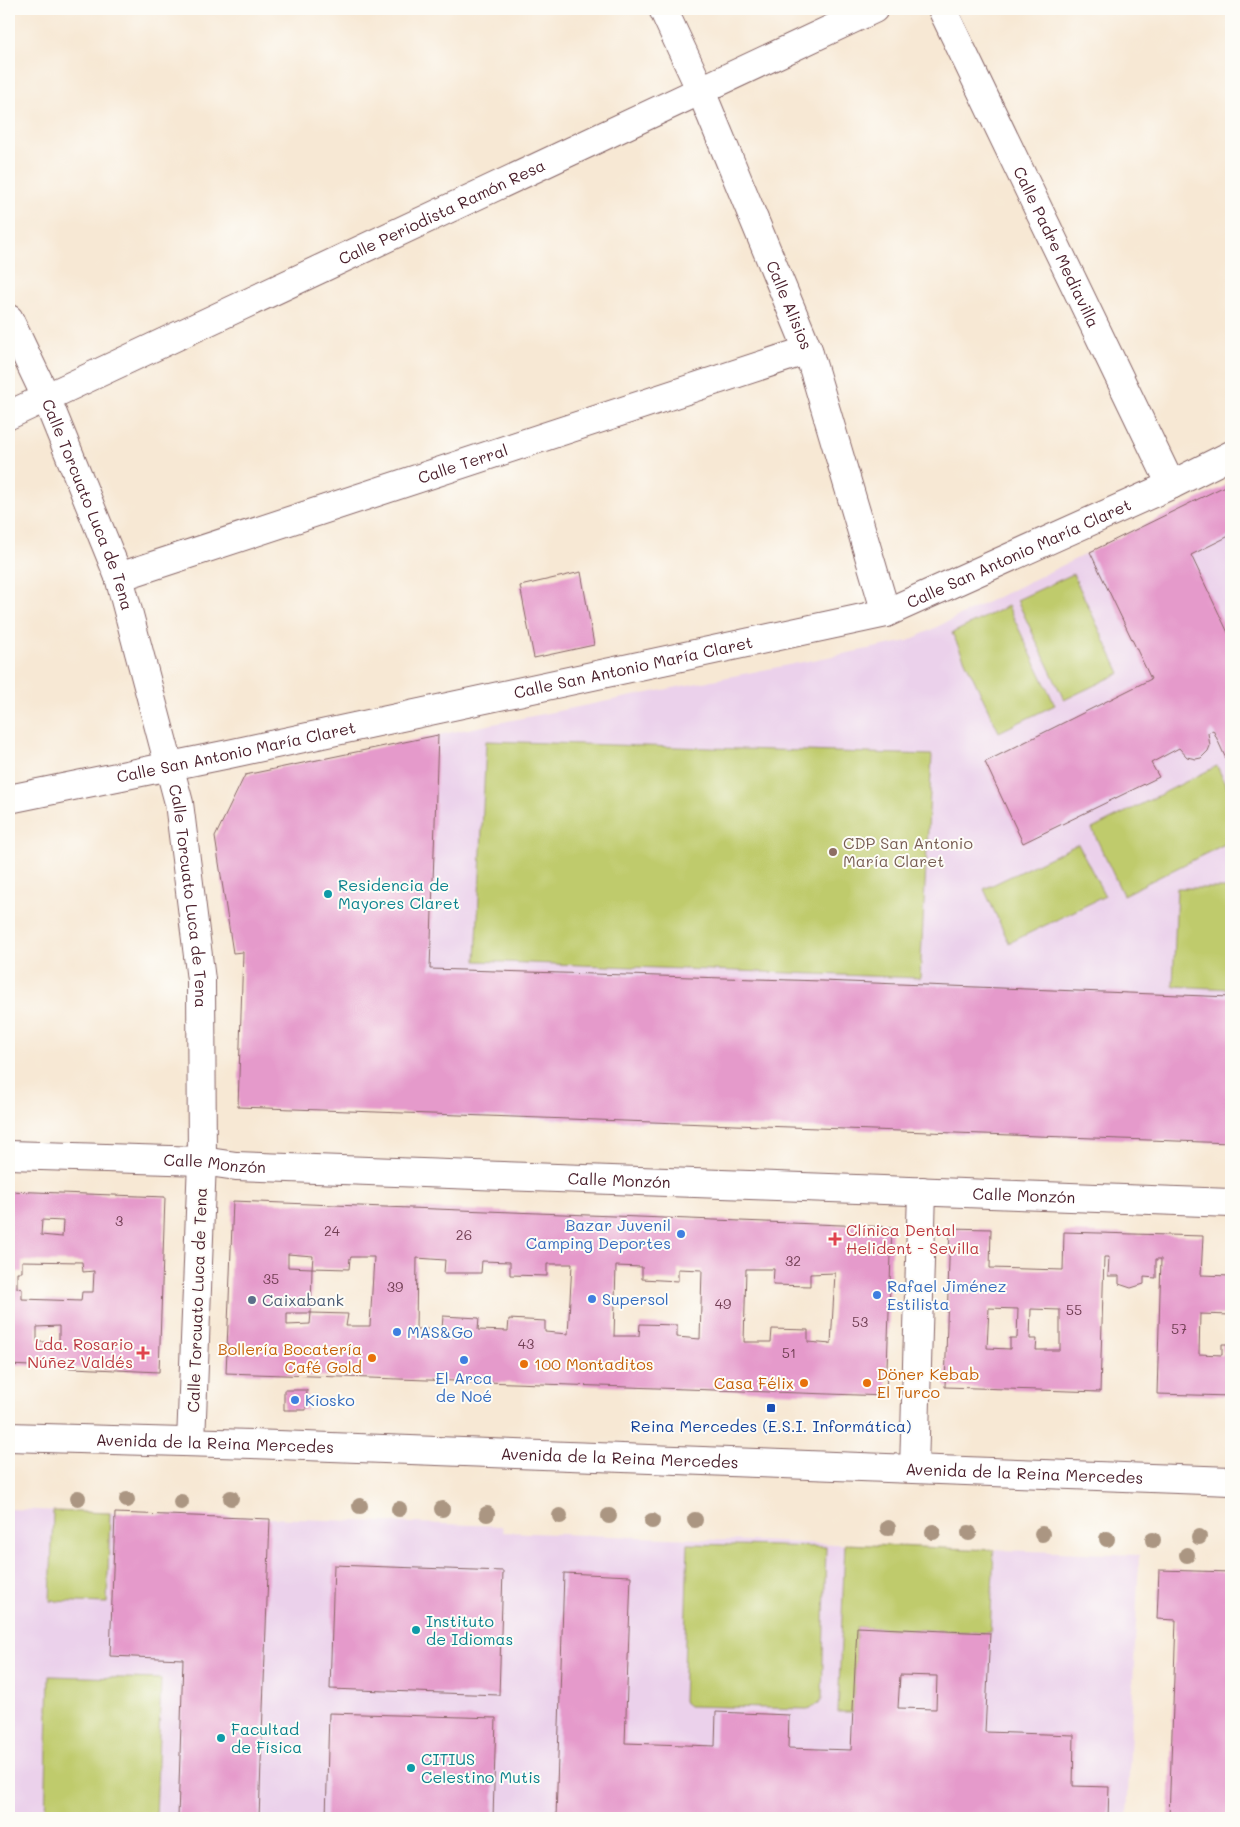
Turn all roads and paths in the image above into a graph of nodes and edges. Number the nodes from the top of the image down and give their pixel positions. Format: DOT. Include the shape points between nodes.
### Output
graph roads {
  1 [pos="663,9"];
  2 [pos="874,9"];
  3 [pos="942,9"];
  4 [pos="701,91"];
  5 [pos="9,319"];
  6 [pos="808,350"];
  7 [pos="46,397"];
  8 [pos="9,415"];
  9 [pos="1231,455"];
  10 [pos="1171,485"];
  11 [pos="119,577"];
  12 [pos="886,613"];
  13 [pos="170,766"];
  14 [pos="9,800"];
  15 [pos="9,1156"];
  16 [pos="202,1161"];
  17 [pos="922,1191"];
  18 [pos="1231,1203"];
  19 [pos="9,1437"];
  20 [pos="191,1442"];
  21 [pos="914,1469"];
  22 [pos="1231,1481"];
  1 -- 4 [label="street, Calle Alisios"];
  2 -- 4 [label="street, Calle Periodista Ramón Resa"];
  3 -- 10 [label="street, Calle Padre Mediavilla"];
  4 -- 6 [label="street, Calle Alisios"];
  4 -- 7 [label="street, Calle Periodista Ramón Resa"];
  5 -- 7 [label="street, Calle Torcuato Luca de Tena"];
  6 -- 11 [label="street, Calle Terral"];
  6 -- 12 [label="street, Calle Alisios"];
  7 -- 8 [label="street, Calle Periodista Ramón Resa"];
  7 -- 11 [label="street, Calle Torcuato Luca de Tena"];
  9 -- 10 [label="street, Calle San Antonio María Claret"];
  10 -- 12 [label="street, Calle San Antonio María Claret"];
  11 -- 13 [label="street, Calle Torcuato Luca de Tena"];
  12 -- 13 [label="street, Calle San Antonio María Claret"];
  13 -- 14 [label="street, Calle San Antonio María Claret"];
  13 -- 16 [label="street, Calle Torcuato Luca de Tena" via="179,803 201,980"];
  15 -- 16 [label="street, Calle Monzón"];
  16 -- 17 [label="street, Calle Monzón" via="236,1166"];
  16 -- 20 [label="street, Calle Torcuato Luca de Tena"];
  17 -- 18 [label="street, Calle Monzón"];
  17 -- 21 [label="street"];
  19 -- 20 [label="street, Avenida de la Reina Mercedes"];
  20 -- 21 [label="street, Avenida de la Reina Mercedes"];
  21 -- 22 [label="street, Avenida de la Reina Mercedes"];
}
